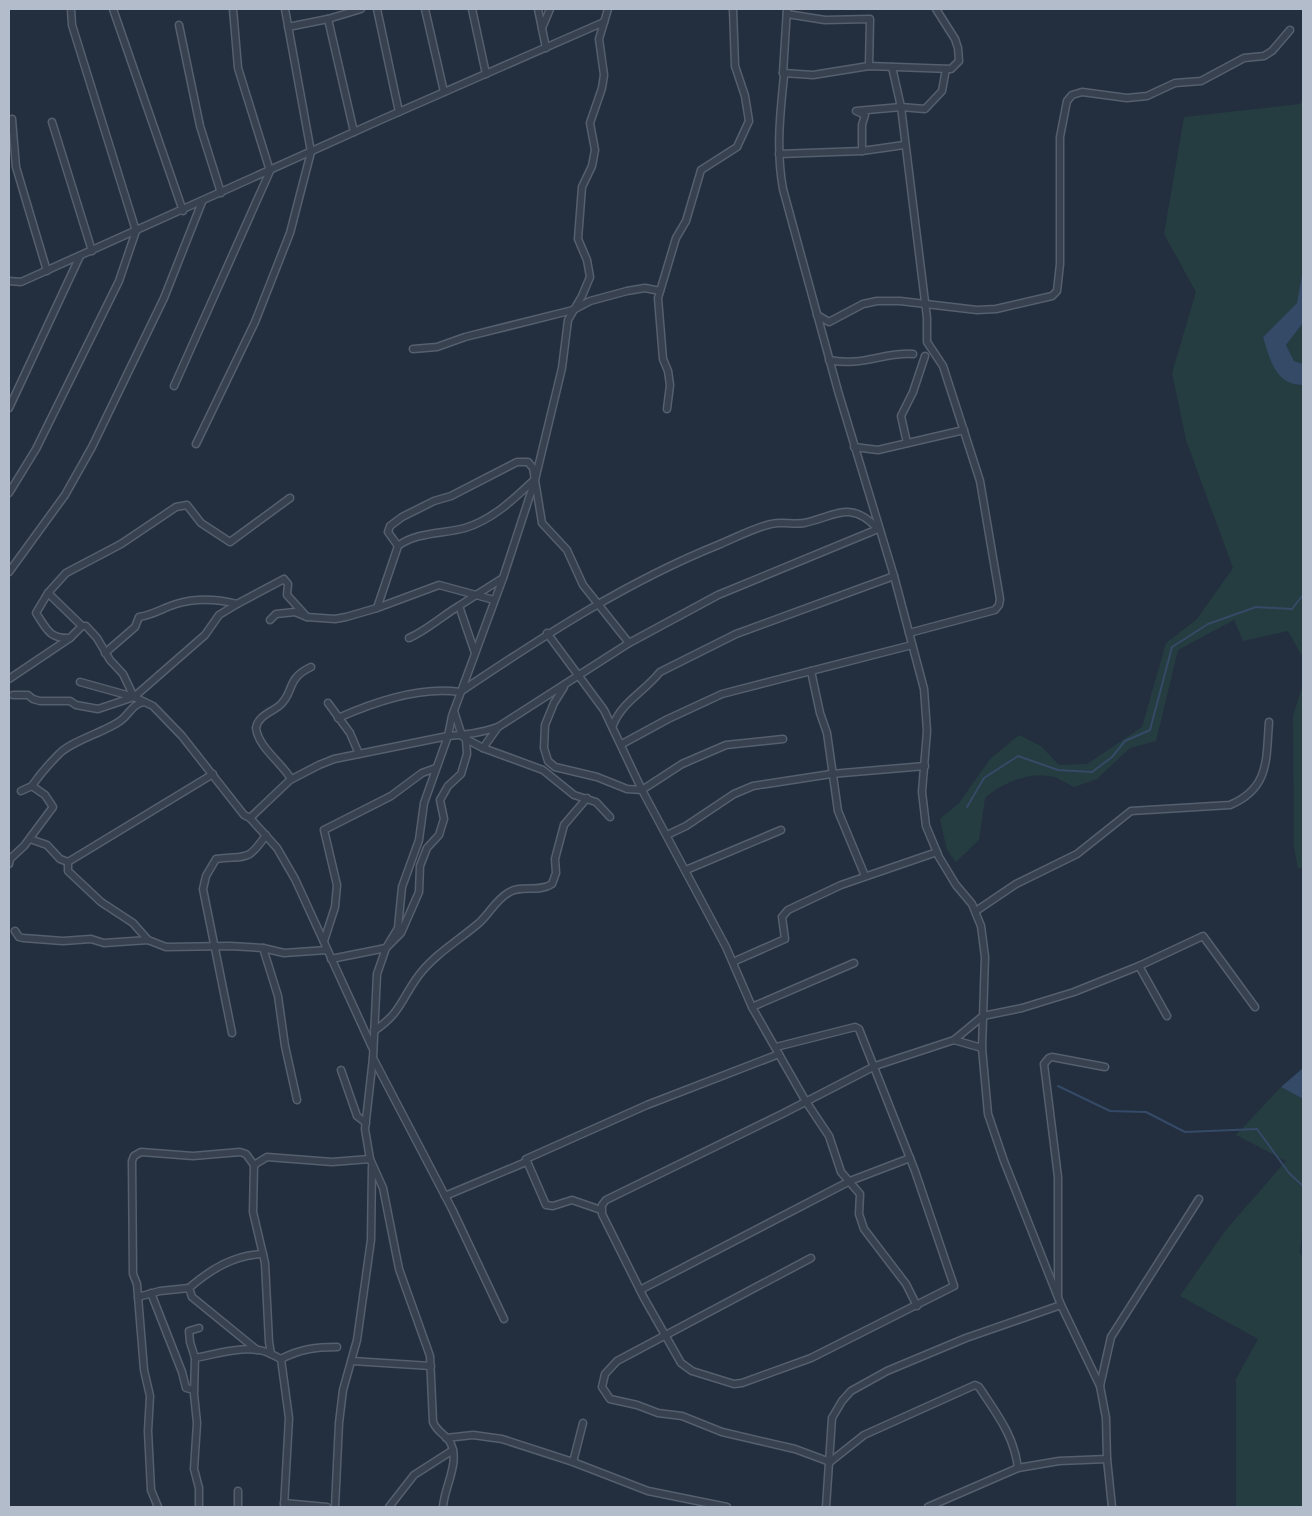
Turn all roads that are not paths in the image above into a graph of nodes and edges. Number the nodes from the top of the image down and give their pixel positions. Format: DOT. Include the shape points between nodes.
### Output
graph roads {
  1 [pos="71,9"];
  2 [pos="113,9"];
  3 [pos="232,9"];
  4 [pos="285,9"];
  5 [pos="361,9"];
  6 [pos="377,9"];
  7 [pos="425,9"];
  8 [pos="472,9"];
  9 [pos="538,9"];
  10 [pos="550,9"];
  11 [pos="608,9"];
  12 [pos="733,9"];
  13 [pos="936,9"];
  14 [pos="787,11"];
  15 [pos="339,12"];
  16 [pos="328,19"];
  17 [pos="604,22"];
  18 [pos="179,25"];
  19 [pos="288,28"];
  20 [pos="542,28"];
  21 [pos="1290,30"];
  22 [pos="546,48"];
  23 [pos="869,66"];
  24 [pos="892,67"];
  25 [pos="946,69"];
  26 [pos="782,72"];
  27 [pos="486,74"];
  28 [pos="444,92"];
  29 [pos="901,107"];
  30 [pos="399,112"];
  31 [pos="12,119"];
  32 [pos="52,122"];
  33 [pos="354,132"];
  34 [pos="904,145"];
  35 [pos="862,151"];
  36 [pos="312,152"];
  37 [pos="779,154"];
  38 [pos="270,171"];
  39 [pos="221,193"];
  40 [pos="202,202"];
  41 [pos="183,210"];
  42 [pos="136,231"];
  43 [pos="92,251"];
  44 [pos="80,256"];
  45 [pos="46,271"];
  46 [pos="9,281"];
  47 [pos="660,291"];
  48 [pos="925,304"];
  49 [pos="573,310"];
  50 [pos="818,314"];
  51 [pos="413,348"];
  52 [pos="913,354"];
  53 [pos="925,356"];
  54 [pos="829,360"];
  55 [pos="174,386"];
  56 [pos="9,408"];
  57 [pos="667,409"];
  58 [pos="964,430"];
  59 [pos="908,443"];
  60 [pos="196,444"];
  61 [pos="854,446"];
  62 [pos="535,480"];
  63 [pos="9,493"];
  64 [pos="290,498"];
  65 [pos="878,529"];
  66 [pos="398,546"];
  67 [pos="9,572"];
  68 [pos="894,576"];
  69 [pos="503,578"];
  70 [pos="48,593"];
  71 [pos="476,595"];
  72 [pos="494,600"];
  73 [pos="237,604"];
  74 [pos="600,604"];
  75 [pos="459,606"];
  76 [pos="377,608"];
  77 [pos="307,617"];
  78 [pos="270,620"];
  79 [pos="82,626"];
  80 [pos="547,633"];
  81 [pos="909,633"];
  82 [pos="70,638"];
  83 [pos="409,638"];
  84 [pos="629,643"];
  85 [pos="912,645"];
  86 [pos="105,653"];
  87 [pos="475,653"];
  88 [pos="311,667"];
  89 [pos="811,671"];
  90 [pos="580,675"];
  91 [pos="9,679"];
  92 [pos="80,682"];
  93 [pos="568,682"];
  94 [pos="460,692"];
  95 [pos="13,695"];
  96 [pos="134,698"];
  97 [pos="146,702"];
  98 [pos="328,703"];
  99 [pos="454,711"];
  100 [pos="338,718"];
  101 [pos="1269,722"];
  102 [pos="613,725"];
  103 [pos="498,727"];
  104 [pos="448,736"];
  105 [pos="464,738"];
  106 [pos="784,739"];
  107 [pos="622,744"];
  108 [pos="483,748"];
  109 [pos="359,754"];
  110 [pos="925,766"];
  111 [pos="436,768"];
  112 [pos="213,774"];
  113 [pos="831,774"];
  114 [pos="291,779"];
  115 [pos="32,786"];
  116 [pos="642,790"];
  117 [pos="20,791"];
  118 [pos="587,798"];
  119 [pos="258,811"];
  120 [pos="610,817"];
  121 [pos="250,818"];
  122 [pos="260,828"];
  123 [pos="781,830"];
  124 [pos="266,835"];
  125 [pos="667,835"];
  126 [pos="30,839"];
  127 [pos="937,852"];
  128 [pos="68,862"];
  129 [pos="9,864"];
  130 [pos="686,870"];
  131 [pos="865,876"];
  132 [pos="976,911"];
  133 [pos="15,931"];
  134 [pos="148,940"];
  135 [pos="324,942"];
  136 [pos="214,946"];
  137 [pos="263,948"];
  138 [pos="386,948"];
  139 [pos="327,950"];
  140 [pos="331,959"];
  141 [pos="733,962"];
  142 [pos="854,963"];
  143 [pos="1139,966"];
  144 [pos="752,1007"];
  145 [pos="1255,1007"];
  146 [pos="983,1016"];
  147 [pos="1167,1016"];
  148 [pos="374,1031"];
  149 [pos="232,1033"];
  150 [pos="954,1040"];
  151 [pos="776,1047"];
  152 [pos="372,1048"];
  153 [pos="982,1048"];
  154 [pos="779,1054"];
  155 [pos="373,1058"];
  156 [pos="875,1066"];
  157 [pos="1105,1067"];
  158 [pos="341,1070"];
  159 [pos="297,1100"];
  160 [pos="805,1100"];
  161 [pos="366,1123"];
  162 [pos="910,1158"];
  163 [pos="370,1159"];
  164 [pos="526,1162"];
  165 [pos="254,1165"];
  166 [pos="372,1166"];
  167 [pos="850,1181"];
  168 [pos="445,1196"];
  169 [pos="1199,1200"];
  170 [pos="601,1210"];
  171 [pos="263,1254"];
  172 [pos="811,1258"];
  173 [pos="189,1288"];
  174 [pos="640,1290"];
  175 [pos="151,1293"];
  176 [pos="138,1297"];
  177 [pos="1058,1298"];
  178 [pos="1060,1305"];
  179 [pos="916,1306"];
  180 [pos="504,1318"];
  181 [pos="199,1328"];
  182 [pos="664,1335"];
  183 [pos="338,1347"];
  184 [pos="257,1350"];
  185 [pos="271,1354"];
  186 [pos="195,1358"];
  187 [pos="281,1359"];
  188 [pos="352,1361"];
  189 [pos="431,1366"];
  190 [pos="1100,1386"];
  191 [pos="194,1390"];
  192 [pos="583,1423"];
  193 [pos="446,1438"];
  194 [pos="453,1450"];
  195 [pos="1107,1459"];
  196 [pos="573,1462"];
  197 [pos="830,1462"];
  198 [pos="1018,1468"];
  199 [pos="238,1491"];
  200 [pos="284,1505"];
  201 [pos="158,1507"];
  202 [pos="199,1507"];
  203 [pos="238,1507"];
  204 [pos="327,1507"];
  205 [pos="335,1507"];
  206 [pos="389,1507"];
  207 [pos="443,1507"];
  208 [pos="727,1507"];
  209 [pos="826,1507"];
  210 [pos="928,1507"];
  211 [pos="1112,1507"];
  1 -- 42 [label="street" via="72,25"];
  2 -- 41 [label="street"];
  3 -- 38 [label="street" via="238,68"];
  4 -- 19 [label="street"];
  5 -- 15 [label="street"];
  6 -- 30 [label="street"];
  7 -- 28 [label="street"];
  8 -- 27 [label="street"];
  9 -- 20 [label="street"];
  10 -- 20 [label="street"];
  11 -- 17 [label="street"];
  12 -- 47 [label="street" via="735,66 749,121 738,147 701,170"];
  13 -- 25 [label="street" via="958,48 957,64"];
  14 -- 23 [label="street" via="826,20 870,19"];
  14 -- 26 [label="street"];
  15 -- 16 [label="street"];
  16 -- 19 [label="street"];
  16 -- 33 [label="street"];
  17 -- 22 [label="street"];
  17 -- 49 [label="street" via="599,39 604,75 590,123 594,150 592,166 582,187 578,239 590,277"];
  18 -- 39 [label="street" via="200,126"];
  19 -- 36 [label="street"];
  20 -- 22 [label="street"];
  21 -- 48 [label="street" via="1264,56 1244,58 1201,81 1175,83 1147,96 1132,98 1082,92 1072,95 1067,101 1060,137 1057,291 1043,300 996,310"];
  22 -- 27 [label="street"];
  23 -- 24 [label="street"];
  23 -- 26 [label="street" via="813,75"];
  24 -- 25 [label="street"];
  24 -- 29 [label="street"];
  25 -- 29 [label="street" via="942,91 928,107"];
  26 -- 37 [label="street"];
  27 -- 28 [label="street"];
  28 -- 30 [label="street"];
  29 -- 34 [label="street"];
  29 -- 35 [label="street" via="856,111 865,115"];
  30 -- 33 [label="street"];
  31 -- 45 [label="street" via="16,167"];
  32 -- 43 [label="street"];
  33 -- 36 [label="street"];
  34 -- 35 [label="street"];
  34 -- 48 [label="street"];
  35 -- 37 [label="street"];
  36 -- 38 [label="street"];
  36 -- 60 [label="street" via="290,233 255,322"];
  37 -- 50 [label="street" via="785,197"];
  38 -- 39 [label="street"];
  38 -- 55 [label="street"];
  39 -- 40 [label="street"];
  40 -- 41 [label="street"];
  40 -- 67 [label="street" via="164,298 92,447 65,495"];
  41 -- 42 [label="street"];
  42 -- 43 [label="street"];
  42 -- 63 [label="street" via="119,281 36,449"];
  43 -- 44 [label="street"];
  44 -- 45 [label="street"];
  44 -- 56 [label="street"];
  45 -- 46 [label="street" via="21,282"];
  47 -- 49 [label="street" via="646,288 627,291 590,301"];
  47 -- 57 [label="street" via="662,359 670,385"];
  48 -- 50 [label="street" via="871,302 829,322"];
  48 -- 58 [label="street" via="927,342 943,366"];
  49 -- 51 [label="street" via="437,347"];
  49 -- 62 [label="street" via="568,320 562,368"];
  50 -- 54 [label="street"];
  52 -- 54 [label="street" via="903,353 856,363"];
  53 -- 59 [label="street" via="902,416"];
  54 -- 61 [label="street"];
  58 -- 59 [label="street"];
  58 -- 81 [label="street" via="980,481 1000,605 995,610"];
  59 -- 61 [label="street" via="875,450"];
  61 -- 65 [label="street"];
  62 -- 66 [label="street" via="504,508 474,525 417,538"];
  62 -- 66 [label="street" via="528,462 517,462 452,496 434,501 390,526 388,532"];
  62 -- 69 [label="street"];
  62 -- 74 [label="street" via="542,523 567,550 583,586"];
  64 -- 70 [label="street" via="230,542 201,523 187,505 176,507 121,544 66,573"];
  65 -- 68 [label="street"];
  65 -- 74 [label="street" via="866,516 852,512 803,523 769,524 685,558"];
  65 -- 84 [label="street" via="735,587"];
  66 -- 76 [label="street"];
  68 -- 81 [label="street"];
  68 -- 102 [label="street" via="736,634 660,672 623,706"];
  69 -- 71 [label="street"];
  69 -- 72 [label="street"];
  70 -- 79 [label="street"];
  70 -- 82 [label="street" via="36,613 52,636"];
  71 -- 72 [label="street"];
  71 -- 75 [label="street"];
  71 -- 76 [label="street" via="439,585"];
  72 -- 87 [label="street"];
  73 -- 77 [label="street" via="284,579 288,584 286,595"];
  73 -- 86 [label="street" via="196,600 139,617 135,627"];
  73 -- 96 [label="street" via="219,616 200,640"];
  74 -- 80 [label="street"];
  74 -- 84 [label="street"];
  75 -- 83 [label="street"];
  75 -- 87 [label="street"];
  76 -- 77 [label="street" via="334,619"];
  77 -- 78 [label="street" via="295,612 276,614"];
  79 -- 82 [label="street"];
  79 -- 86 [label="street" via="97,638"];
  80 -- 90 [label="street"];
  80 -- 94 [label="street"];
  81 -- 85 [label="street"];
  82 -- 91 [label="street"];
  84 -- 90 [label="street"];
  85 -- 89 [label="street"];
  85 -- 110 [label="street" via="924,689"];
  86 -- 96 [label="street" via="123,674"];
  87 -- 94 [label="street"];
  88 -- 114 [label="street" via="295,676 283,702 259,720 256,728 262,742"];
  89 -- 107 [label="street" via="717,697"];
  89 -- 113 [label="street" via="827,733"];
  90 -- 93 [label="street"];
  90 -- 102 [label="street"];
  92 -- 96 [label="street"];
  93 -- 103 [label="street"];
  93 -- 116 [label="street" via="545,725 544,748 551,766 598,777 627,789"];
  94 -- 99 [label="street"];
  94 -- 100 [label="street" via="447,690 410,695 369,705"];
  95 -- 96 [label="street" via="28,695 40,701 70,701 98,709"];
  96 -- 97 [label="street"];
  97 -- 112 [label="street" via="164,715"];
  97 -- 115 [label="street" via="137,703 121,721 59,753"];
  98 -- 100 [label="street"];
  99 -- 104 [label="street"];
  99 -- 105 [label="street"];
  100 -- 109 [label="street" via="350,732"];
  101 -- 132 [label="street" via="1261,782 1235,802 1230,805 1131,811 1077,854 1016,884"];
  102 -- 107 [label="street"];
  103 -- 105 [label="street"];
  103 -- 108 [label="street"];
  104 -- 105 [label="street"];
  104 -- 109 [label="street"];
  104 -- 111 [label="street"];
  105 -- 108 [label="street"];
  105 -- 138 [label="street" via="466,754 461,774 448,786 440,800 444,819 420,866 419,892 401,932"];
  106 -- 116 [label="street" via="716,749 674,769"];
  107 -- 116 [label="street"];
  108 -- 118 [label="street" via="543,770 574,795"];
  109 -- 114 [label="street" via="332,760"];
  110 -- 113 [label="street"];
  110 -- 127 [label="street" via="923,809"];
  111 -- 135 [label="street" via="422,773 391,796 324,830 337,885 335,907"];
  111 -- 138 [label="street" via="424,804 419,840 402,887 398,928"];
  112 -- 121 [label="street" via="244,815"];
  112 -- 128 [label="street"];
  113 -- 125 [label="street" via="743,790"];
  113 -- 131 [label="street" via="841,821"];
  114 -- 119 [label="street"];
  115 -- 117 [label="street"];
  115 -- 126 [label="street" via="54,807"];
  116 -- 125 [label="street"];
  118 -- 120 [label="street" via="596,802"];
  118 -- 148 [label="street" via="564,825 552,884 537,890 509,892 480,922 439,954 418,976 403,1003"];
  119 -- 121 [label="street"];
  119 -- 122 [label="street"];
  121 -- 122 [label="street"];
  122 -- 124 [label="street"];
  123 -- 130 [label="street"];
  124 -- 135 [label="street" via="280,851"];
  124 -- 136 [label="street" via="254,854 216,859 206,876 203,889"];
  125 -- 130 [label="street"];
  126 -- 128 [label="street" via="47,845 60,859"];
  126 -- 129 [label="street" via="14,854"];
  127 -- 131 [label="street"];
  127 -- 132 [label="street"];
  128 -- 134 [label="street" via="68,871 101,902 133,923"];
  130 -- 141 [label="street"];
  131 -- 141 [label="street" via="788,910 782,917 785,939"];
  132 -- 146 [label="street" via="985,957"];
  133 -- 134 [label="street" via="23,938 63,941"];
  134 -- 136 [label="street" via="166,947"];
  135 -- 139 [label="street"];
  136 -- 137 [label="street"];
  136 -- 149 [label="street"];
  137 -- 139 [label="street" via="284,953"];
  137 -- 159 [label="street" via="278,996"];
  138 -- 140 [label="street"];
  138 -- 148 [label="street" via="377,974"];
  139 -- 140 [label="street"];
  140 -- 152 [label="street"];
  141 -- 144 [label="street"];
  142 -- 144 [label="street"];
  143 -- 145 [label="street" via="1203,936"];
  143 -- 146 [label="street" via="1041,1002"];
  143 -- 147 [label="street"];
  144 -- 151 [label="street"];
  146 -- 150 [label="street"];
  146 -- 153 [label="street"];
  148 -- 152 [label="street"];
  150 -- 153 [label="street"];
  150 -- 156 [label="street"];
  151 -- 154 [label="street"];
  151 -- 156 [label="street" via="857,1027"];
  152 -- 155 [label="street"];
  153 -- 177 [label="street" via="988,1114"];
  154 -- 160 [label="street"];
  154 -- 164 [label="street" via="647,1105 528,1157"];
  155 -- 161 [label="street"];
  155 -- 168 [label="street"];
  156 -- 160 [label="street"];
  156 -- 162 [label="street"];
  157 -- 177 [label="street" via="1052,1058 1044,1064 1058,1177"];
  158 -- 161 [label="street" via="357,1116"];
  160 -- 167 [label="street" via="829,1136 841,1172"];
  160 -- 170 [label="street" via="606,1200"];
  161 -- 163 [label="street"];
  162 -- 167 [label="street"];
  162 -- 179 [label="street" via="954,1282 952,1288"];
  163 -- 165 [label="street" via="332,1162 267,1157"];
  163 -- 166 [label="street"];
  164 -- 168 [label="street"];
  164 -- 170 [label="street" via="546,1205 572,1200"];
  165 -- 171 [label="street" via="253,1212"];
  165 -- 176 [label="street" via="246,1154 240,1152 193,1156 141,1152 134,1156 133,1274"];
  166 -- 188 [label="street" via="371,1240"];
  166 -- 189 [label="street" via="384,1188 399,1269 427,1344"];
  167 -- 174 [label="street"];
  167 -- 179 [label="street" via="861,1198 859,1214 864,1229 906,1284"];
  168 -- 180 [label="street"];
  169 -- 190 [label="street" via="1111,1337"];
  170 -- 174 [label="street"];
  171 -- 173 [label="street" via="252,1254 221,1264"];
  171 -- 185 [label="street"];
  172 -- 182 [label="street"];
  173 -- 175 [label="street"];
  173 -- 184 [label="street" via="192,1296"];
  174 -- 182 [label="street"];
  175 -- 176 [label="street"];
  175 -- 191 [label="street" via="186,1388"];
  176 -- 201 [label="street" via="144,1370 150,1396 151,1490"];
  177 -- 178 [label="street"];
  178 -- 190 [label="street"];
  178 -- 197 [label="street" via="966,1338 887,1371 851,1391 832,1418"];
  179 -- 182 [label="street" via="811,1358 734,1384 685,1367"];
  181 -- 186 [label="street" via="188,1335"];
  182 -- 197 [label="street" via="617,1361 606,1374 602,1387 610,1399 658,1413 682,1416 722,1432 794,1449"];
  183 -- 187 [label="street" via="314,1347"];
  184 -- 185 [label="street"];
  184 -- 186 [label="street"];
  185 -- 187 [label="street"];
  186 -- 191 [label="street"];
  187 -- 200 [label="street" via="289,1418"];
  188 -- 189 [label="street"];
  188 -- 205 [label="street" via="343,1390 339,1423"];
  189 -- 193 [label="street" via="433,1422 436,1430"];
  190 -- 195 [label="street" via="1106,1418"];
  191 -- 202 [label="street" via="194,1469"];
  192 -- 196 [label="street"];
  193 -- 194 [label="street"];
  193 -- 196 [label="street" via="473,1435 502,1439"];
  194 -- 206 [label="street" via="414,1474"];
  194 -- 207 [label="street" via="454,1464"];
  195 -- 198 [label="street"];
  195 -- 211 [label="street"];
  196 -- 208 [label="street" via="648,1491"];
  197 -- 198 [label="street" via="864,1435 975,1385 1006,1428"];
  197 -- 209 [label="street"];
  198 -- 210 [label="street"];
  199 -- 203 [label="street"];
  200 -- 204 [label="street"];
}
